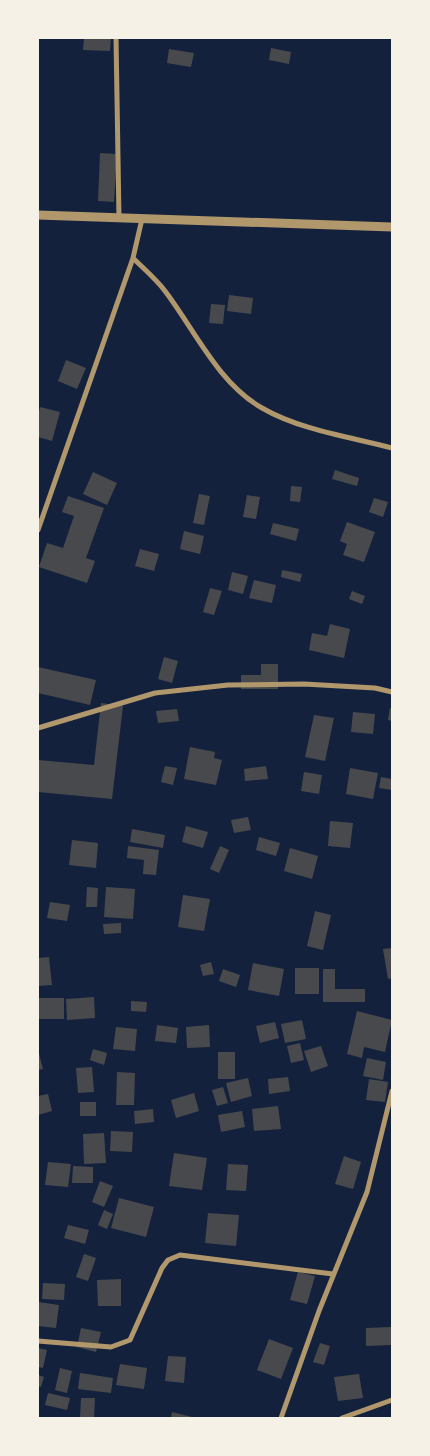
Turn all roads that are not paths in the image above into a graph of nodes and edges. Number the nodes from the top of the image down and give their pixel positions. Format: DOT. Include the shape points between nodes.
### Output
graph roads {
  1 [pos="116,38"];
  2 [pos="38,215"];
  3 [pos="119,218"];
  4 [pos="142,219"];
  5 [pos="392,227"];
  6 [pos="133,258"];
  7 [pos="392,448"];
  8 [pos="38,530"];
  9 [pos="392,692"];
  10 [pos="38,728"];
  11 [pos="392,1091"];
  12 [pos="333,1274"];
  13 [pos="38,1341"];
  14 [pos="392,1400"];
  15 [pos="281,1418"];
  16 [pos="342,1418"];
  1 -- 3 [label="street"];
  2 -- 3 [label="street"];
  3 -- 4 [label="street"];
  4 -- 5 [label="street"];
  4 -- 6 [label="street"];
  6 -- 7 [label="street" via="164,289 218,366 239,390 261,407 293,422"];
  6 -- 8 [label="street"];
  9 -- 10 [label="street" via="376,688 304,684 228,685 155,693"];
  11 -- 12 [label="street" via="367,1192"];
  12 -- 13 [label="street" via="180,1255 168,1260 162,1268 130,1340 111,1347"];
  12 -- 15 [label="street"];
  14 -- 16 [label="street"];
}
